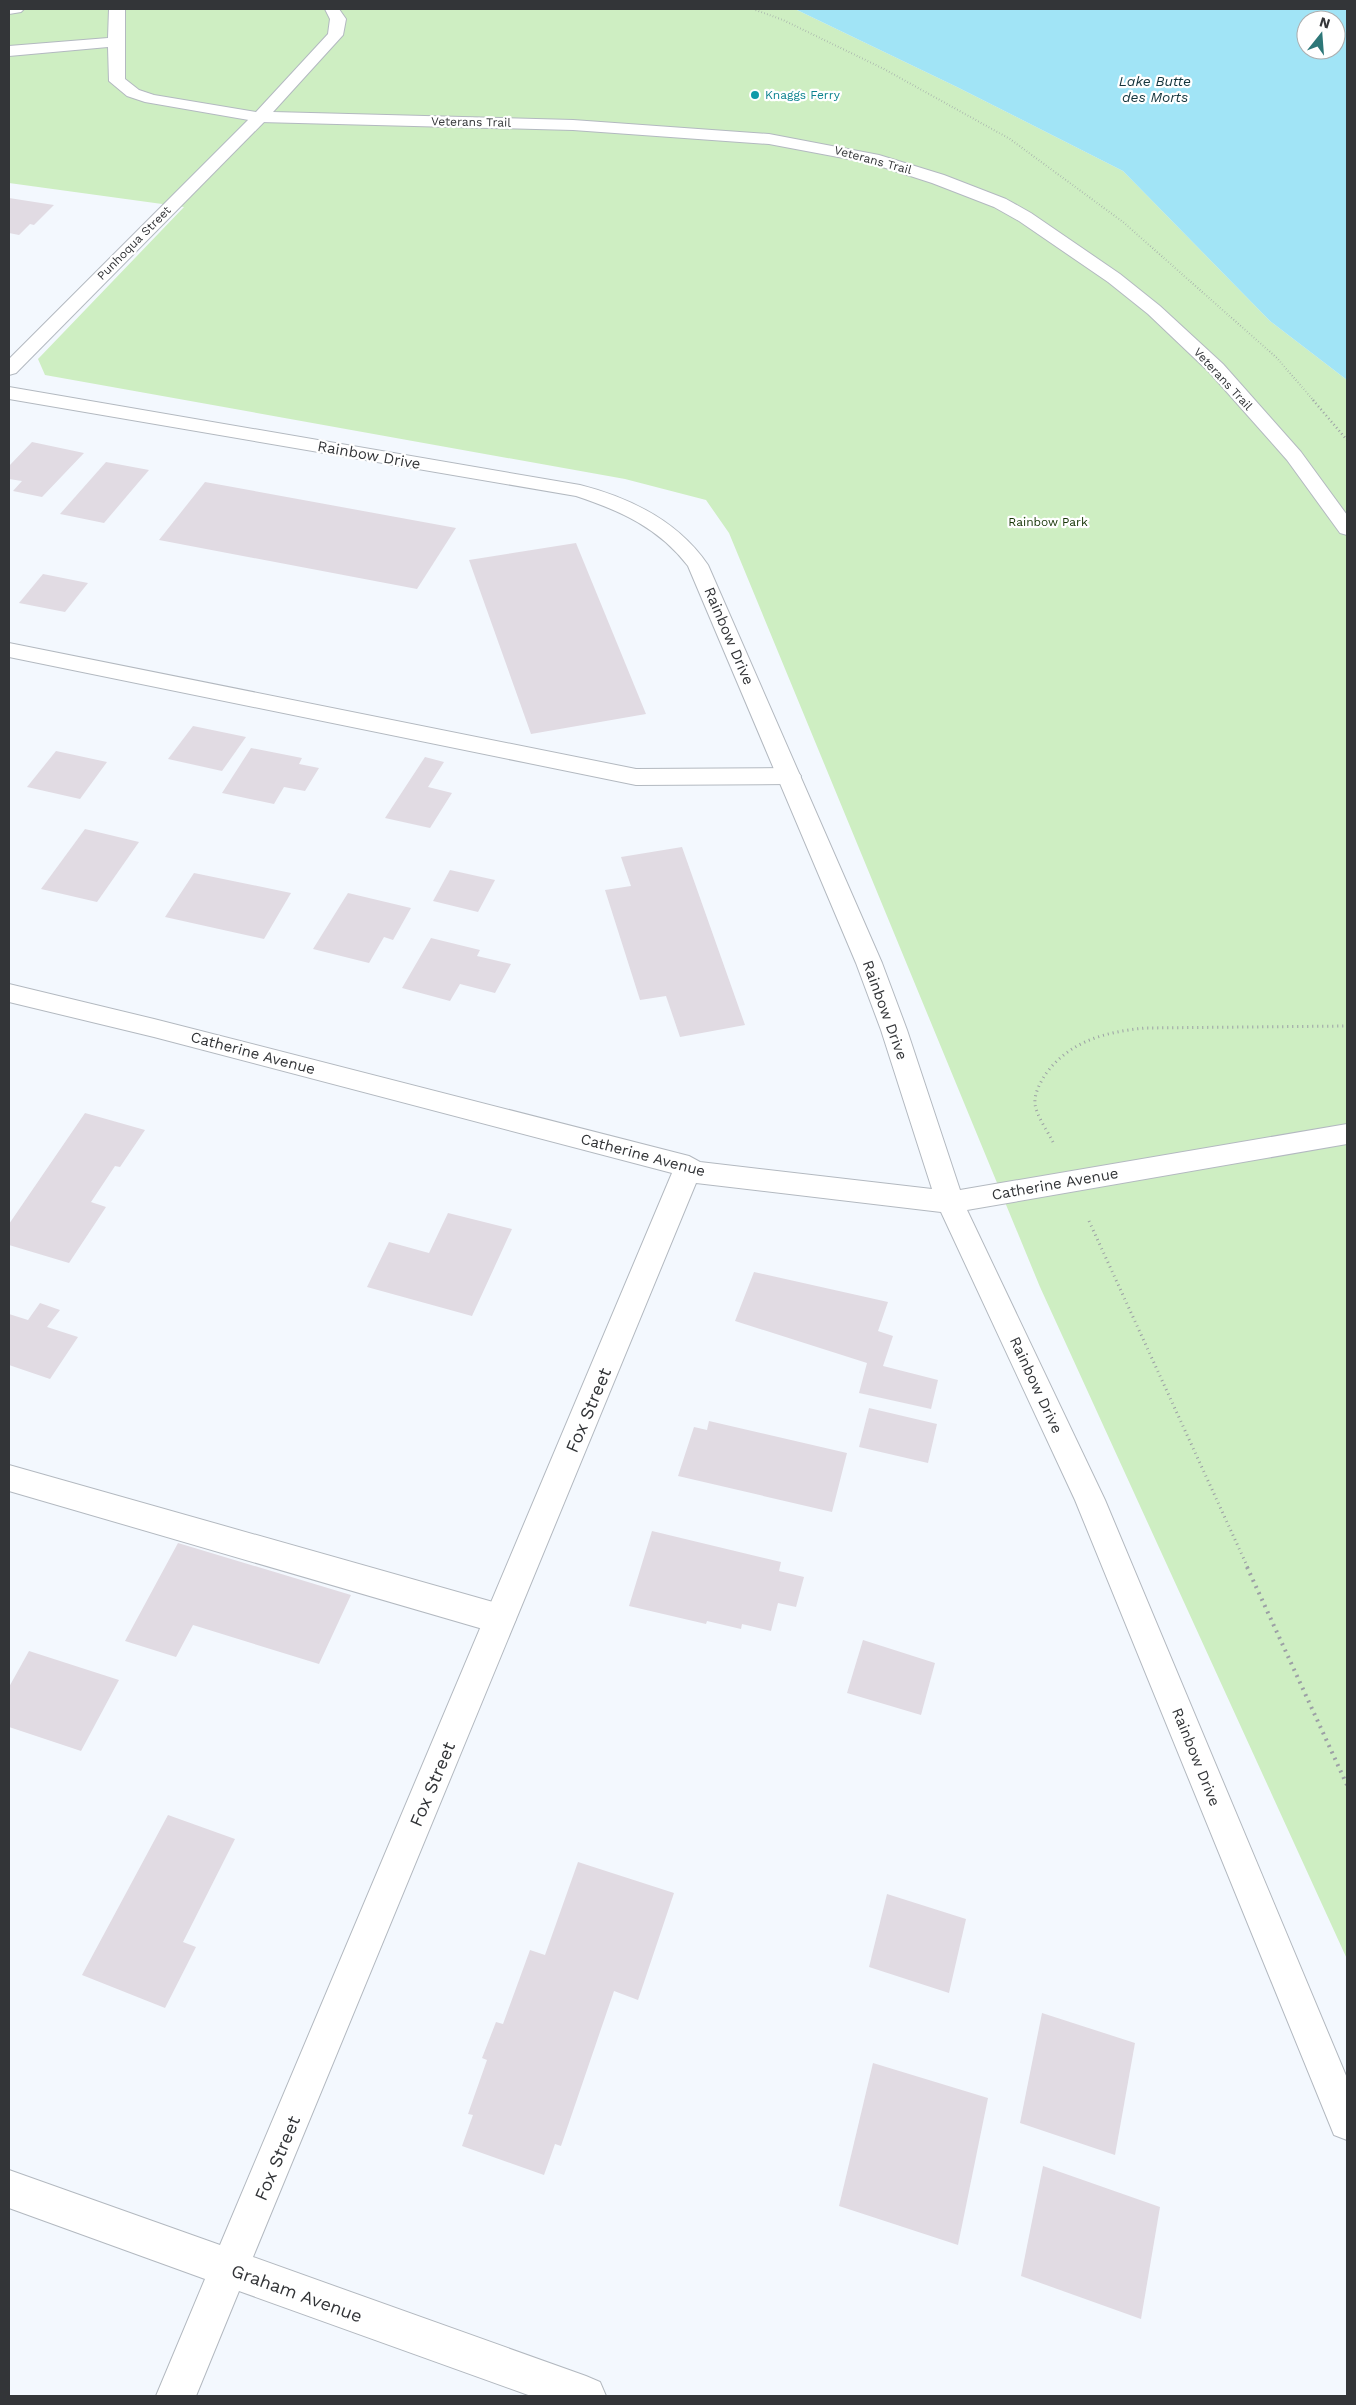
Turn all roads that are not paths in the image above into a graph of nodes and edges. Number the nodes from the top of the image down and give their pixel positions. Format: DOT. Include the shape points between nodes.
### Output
graph roads {
  1 [pos="9,9"];
  2 [pos="16,9"];
  3 [pos="117,9"];
  4 [pos="332,9"];
  5 [pos="117,42"];
  6 [pos="9,51"];
  7 [pos="260,117"];
  8 [pos="9,369"];
  9 [pos="9,393"];
  10 [pos="1347,529"];
  11 [pos="9,650"];
  12 [pos="789,776"];
  13 [pos="9,993"];
  14 [pos="1347,1134"];
  15 [pos="687,1171"];
  16 [pos="950,1202"];
  17 [pos="9,1478"];
  18 [pos="500,1619"];
  19 [pos="1347,2122"];
  20 [pos="9,2189"];
  21 [pos="230,2269"];
  22 [pos="176,2396"];
  23 [pos="586,2396"];
  1 -- 2 [label="street"];
  3 -- 5 [label="street"];
  4 -- 7 [label="street, Punhoqua Street" via="338,19 335,35"];
  5 -- 6 [label="street"];
  5 -- 7 [label="street, Veterans Trail" via="117,81 132,93"];
  7 -- 8 [label="street, Punhoqua Street"];
  7 -- 10 [label="street, Veterans Trail" via="573,125 733,135 839,151 938,179 1000,203 1026,217 1154,310 1216,368 1294,456"];
  9 -- 12 [label="street, Rainbow Drive" via="580,491 626,506 652,519 684,544 698,564"];
  11 -- 12 [label="street" via="636,777"];
  12 -- 16 [label="street, Rainbow Drive" via="872,971"];
  13 -- 15 [label="street, Catherine Avenue" via="641,1154 688,1167"];
  14 -- 16 [label="street, Catherine Avenue"];
  15 -- 16 [label="street, Catherine Avenue"];
  15 -- 18 [label="street, Fox Street"];
  16 -- 19 [label="street, Rainbow Drive" via="1090,1500"];
  17 -- 18 [label="street"];
  18 -- 21 [label="street, Fox Street"];
  20 -- 21 [label="street, Graham Avenue"];
  21 -- 22 [label="street, Fox Street"];
  21 -- 23 [label="street, Graham Avenue"];
}
